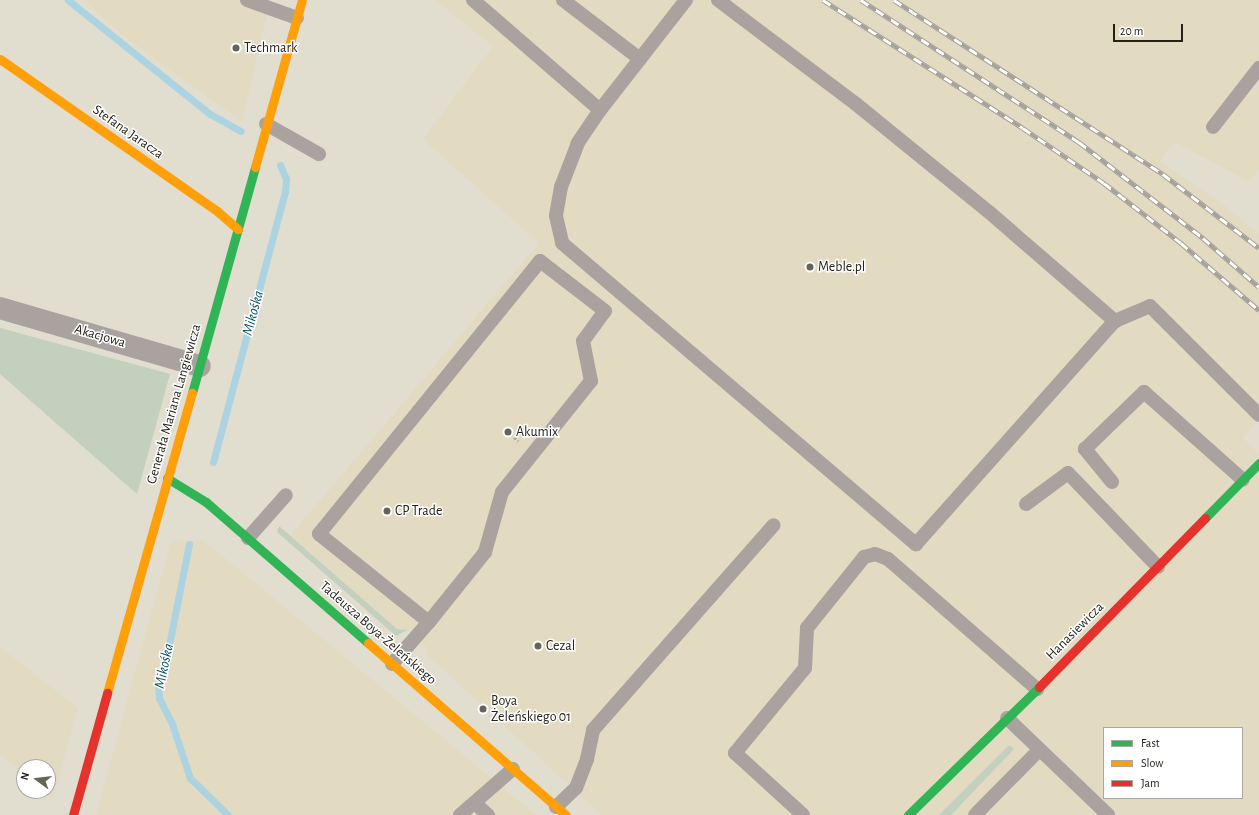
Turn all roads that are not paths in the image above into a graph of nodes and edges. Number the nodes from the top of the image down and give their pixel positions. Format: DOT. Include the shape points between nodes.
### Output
graph roads {
  1 [pos="247,0"];
  2 [pos="302,0"];
  3 [pos="473,0"];
  4 [pos="562,0"];
  5 [pos="686,0"];
  6 [pos="718,0"];
  7 [pos="297,18"];
  8 [pos="0,59"];
  9 [pos="640,59"];
  10 [pos="1259,68"];
  11 [pos="600,110"];
  12 [pos="266,124"];
  13 [pos="1213,127"];
  14 [pos="319,154"];
  15 [pos="238,229"];
  16 [pos="0,308"];
  17 [pos="1115,321"];
  18 [pos="200,366"];
  19 [pos="1259,415"];
  20 [pos="1259,463"];
  21 [pos="167,478"];
  22 [pos="1243,480"];
  23 [pos="1112,482"];
  24 [pos="286,495"];
  25 [pos="1026,504"];
  26 [pos="774,525"];
  27 [pos="248,538"];
  28 [pos="1158,567"];
  29 [pos="429,622"];
  30 [pos="392,664"];
  31 [pos="1037,689"];
  32 [pos="1007,718"];
  33 [pos="1039,750"];
  34 [pos="513,769"];
  35 [pos="475,803"];
  36 [pos="561,811"];
  37 [pos="73,815"];
  38 [pos="460,815"];
  39 [pos="488,815"];
  40 [pos="803,815"];
  41 [pos="908,815"];
  42 [pos="975,815"];
  43 [pos="1108,815"];
  1 -- 7 [label="lane"];
  2 -- 7 [label="street, Generała Mariana Langiewicza"];
  3 -- 11 [label="lane"];
  4 -- 9 [label="lane"];
  5 -- 9 [label="lane"];
  6 -- 17 [label="lane" via="856,104 989,212"];
  7 -- 12 [label="street, Generała Mariana Langiewicza"];
  8 -- 15 [label="street, Stefana Jaracza" via="217,211"];
  9 -- 11 [label="lane"];
  10 -- 13 [label="lane"];
  11 -- 17 [label="lane" via="578,143 560,187 556,216 562,243 916,544"];
  12 -- 14 [label="lane"];
  12 -- 15 [label="street, Generała Mariana Langiewicza"];
  15 -- 18 [label="street, Generała Mariana Langiewicza"];
  16 -- 18 [label="street, Akacjowa"];
  17 -- 19 [label="lane" via="1150,306"];
  18 -- 21 [label="street, Generała Mariana Langiewicza"];
  20 -- 22 [label="street, Hanasiewicza"];
  21 -- 27 [label="street, Tadeusza Boya-Żeleńskiego" via="206,502"];
  21 -- 37 [label="street, Generała Mariana Langiewicza"];
  22 -- 23 [label="lane" via="1144,392 1084,449"];
  22 -- 28 [label="street, Hanasiewicza"];
  24 -- 27 [label="lane"];
  25 -- 28 [label="lane" via="1068,474"];
  26 -- 36 [label="lane" via="593,730 587,759 576,788"];
  27 -- 30 [label="street, Tadeusza Boya-Żeleńskiego"];
  28 -- 31 [label="street, Hanasiewicza"];
  29 -- 29 [label="lane" via="485,552 502,492 590,381 584,341 605,311 540,261 319,534"];
  29 -- 30 [label="lane"];
  30 -- 34 [label="street, Tadeusza Boya-Żeleńskiego"];
  31 -- 32 [label="street, Hanasiewicza"];
  31 -- 40 [label="lane" via="888,559 876,554 864,557 807,628 805,668 735,753"];
  32 -- 33 [label="lane"];
  32 -- 41 [label="street, Hanasiewicza"];
  33 -- 42 [label="lane"];
  33 -- 43 [label="lane"];
  34 -- 35 [label="lane"];
  34 -- 36 [label="street, Tadeusza Boya-Żeleńskiego"];
  35 -- 38 [label="lane"];
  35 -- 39 [label="lane"];
}
